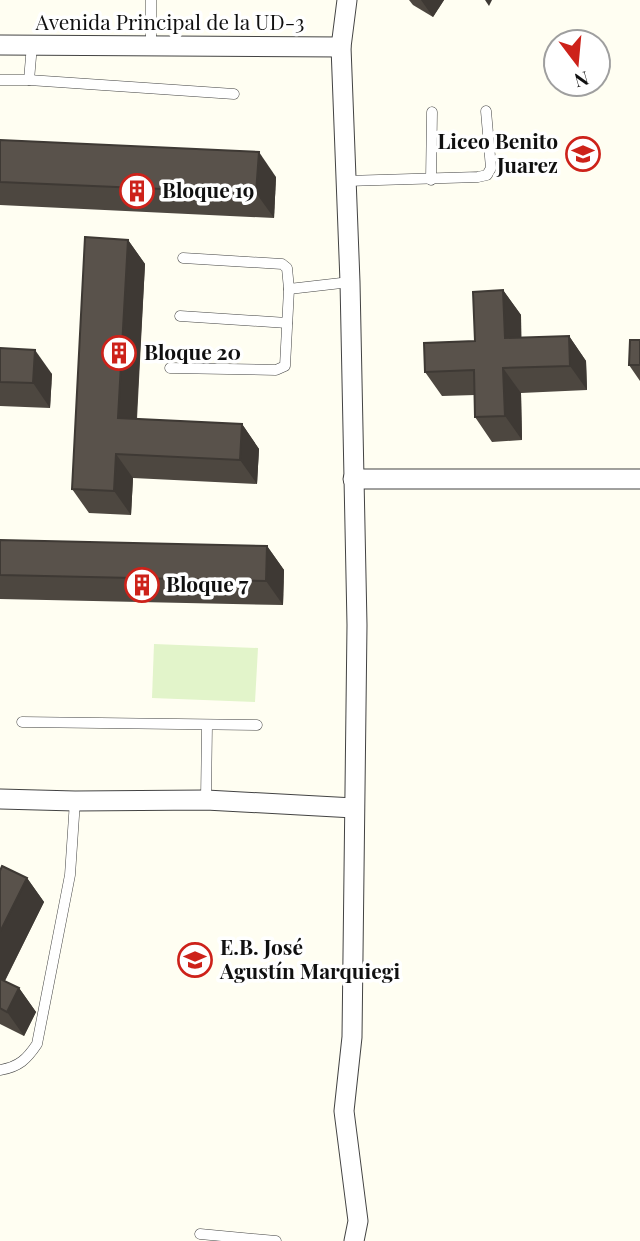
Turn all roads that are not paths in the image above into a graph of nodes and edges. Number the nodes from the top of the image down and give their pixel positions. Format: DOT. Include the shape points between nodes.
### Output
graph roads {
  1 [pos="151,0"];
  2 [pos="347,0"];
  3 [pos="0,45"];
  4 [pos="32,45"];
  5 [pos="150,46"];
  6 [pos="341,47"];
  7 [pos="0,80"];
  8 [pos="29,80"];
  9 [pos="234,94"];
  10 [pos="486,111"];
  11 [pos="432,112"];
  12 [pos="431,180"];
  13 [pos="346,181"];
  14 [pos="183,258"];
  15 [pos="350,282"];
  16 [pos="289,289"];
  17 [pos="180,316"];
  18 [pos="287,323"];
  19 [pos="170,368"];
  20 [pos="353,479"];
  21 [pos="640,479"];
  22 [pos="22,722"];
  23 [pos="207,725"];
  24 [pos="257,726"];
  25 [pos="0,799"];
  26 [pos="206,800"];
  27 [pos="75,802"];
  28 [pos="354,808"];
  29 [pos="0,1070"];
  30 [pos="200,1234"];
  31 [pos="276,1241"];
  32 [pos="354,1241"];
  1 -- 5 [label="lane"];
  2 -- 6 [label="street"];
  3 -- 4 [label="street, Avenida Principal de la UD-3"];
  4 -- 5 [label="street, Avenida Principal de la UD-3"];
  4 -- 8 [label="lane"];
  5 -- 6 [label="street, Avenida Principal de la UD-3"];
  6 -- 13 [label="street"];
  7 -- 8 [label="lane"];
  8 -- 9 [label="lane"];
  10 -- 12 [label="lane" via="491,168 487,174"];
  11 -- 12 [label="lane"];
  12 -- 13 [label="lane"];
  13 -- 15 [label="street"];
  14 -- 16 [label="lane" via="282,264 289,274"];
  15 -- 16 [label="lane"];
  15 -- 20 [label="street"];
  16 -- 18 [label="lane"];
  17 -- 18 [label="lane"];
  18 -- 19 [label="lane" via="285,366 281,369"];
  20 -- 21 [label="street"];
  20 -- 28 [label="street" via="357,625"];
  22 -- 23 [label="lane"];
  23 -- 24 [label="lane"];
  23 -- 26 [label="lane"];
  25 -- 27 [label="street"];
  26 -- 27 [label="street"];
  26 -- 28 [label="street"];
  27 -- 29 [label="lane" via="70,875 37,1044 28,1059"];
  28 -- 32 [label="street" via="352,1037 344,1111 358,1221"];
  30 -- 31 [label="lane"];
}
